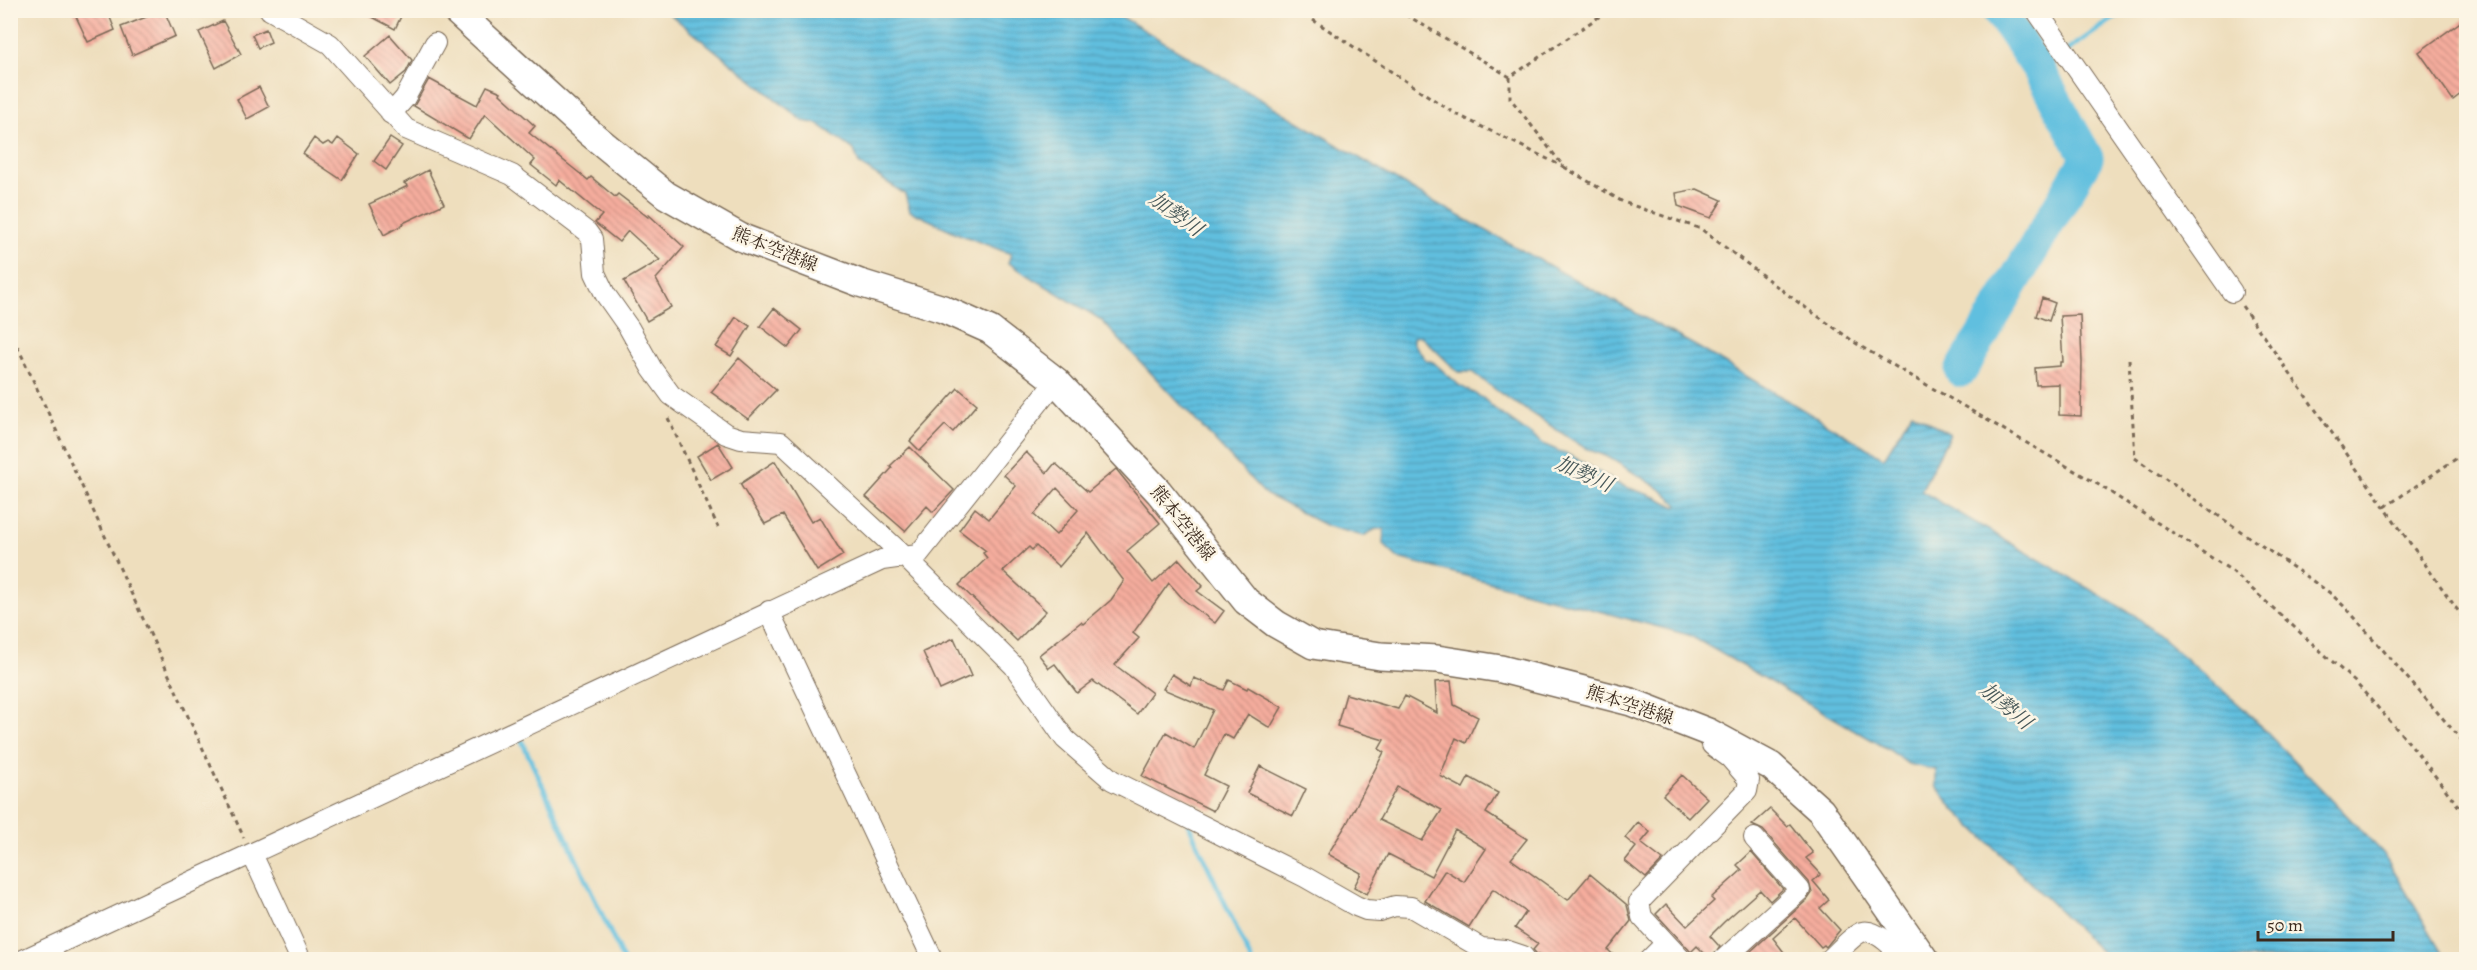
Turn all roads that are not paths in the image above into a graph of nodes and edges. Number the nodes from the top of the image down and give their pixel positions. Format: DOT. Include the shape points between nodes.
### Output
graph roads {
  1 [pos="270,10"];
  2 [pos="455,10"];
  3 [pos="2036,10"];
  4 [pos="435,43"];
  5 [pos="391,114"];
  6 [pos="2232,292"];
  7 [pos="1056,381"];
  8 [pos="904,557"];
  9 [pos="769,611"];
  10 [pos="1708,732"];
  11 [pos="1754,838"];
  12 [pos="252,854"];
  13 [pos="1666,943"];
  14 [pos="1919,959"];
  15 [pos="23,960"];
  16 [pos="302,960"];
  17 [pos="933,960"];
  18 [pos="1526,960"];
  19 [pos="1649,960"];
  20 [pos="1682,960"];
  21 [pos="1724,960"];
  22 [pos="1829,960"];
  1 -- 5 [label="street" via="330,44"];
  2 -- 7 [label="main road, 熊本空港線" via="590,133 666,195 740,237 860,283 943,309 990,330"];
  3 -- 6 [label="street"];
  4 -- 5 [label="street" via="405,98"];
  5 -- 8 [label="street" via="406,129 512,175 587,232 592,239 595,273 605,294 670,395 726,435 781,442"];
  7 -- 8 [label="street" via="918,555"];
  7 -- 10 [label="main road, 熊本空港線" via="1159,492 1246,601 1313,645 1501,669 1631,702"];
  8 -- 9 [label="street" via="882,560"];
  8 -- 18 [label="street" via="1014,666 1065,739 1112,780 1356,906 1366,910 1411,907 1481,948 1505,950"];
  9 -- 12 [label="street"];
  9 -- 17 [label="street"];
  10 -- 13 [label="street" via="1710,743 1749,780 1747,791 1639,902 1642,917"];
  10 -- 14 [label="main road, 熊本空港線" via="1771,766 1821,811"];
  11 -- 21 [label="street" via="1800,890"];
  12 -- 15 [label="street"];
  12 -- 16 [label="street"];
  13 -- 19 [label="street"];
  13 -- 20 [label="street"];
  14 -- 22 [label="street" via="1869,931 1861,932"];
}
